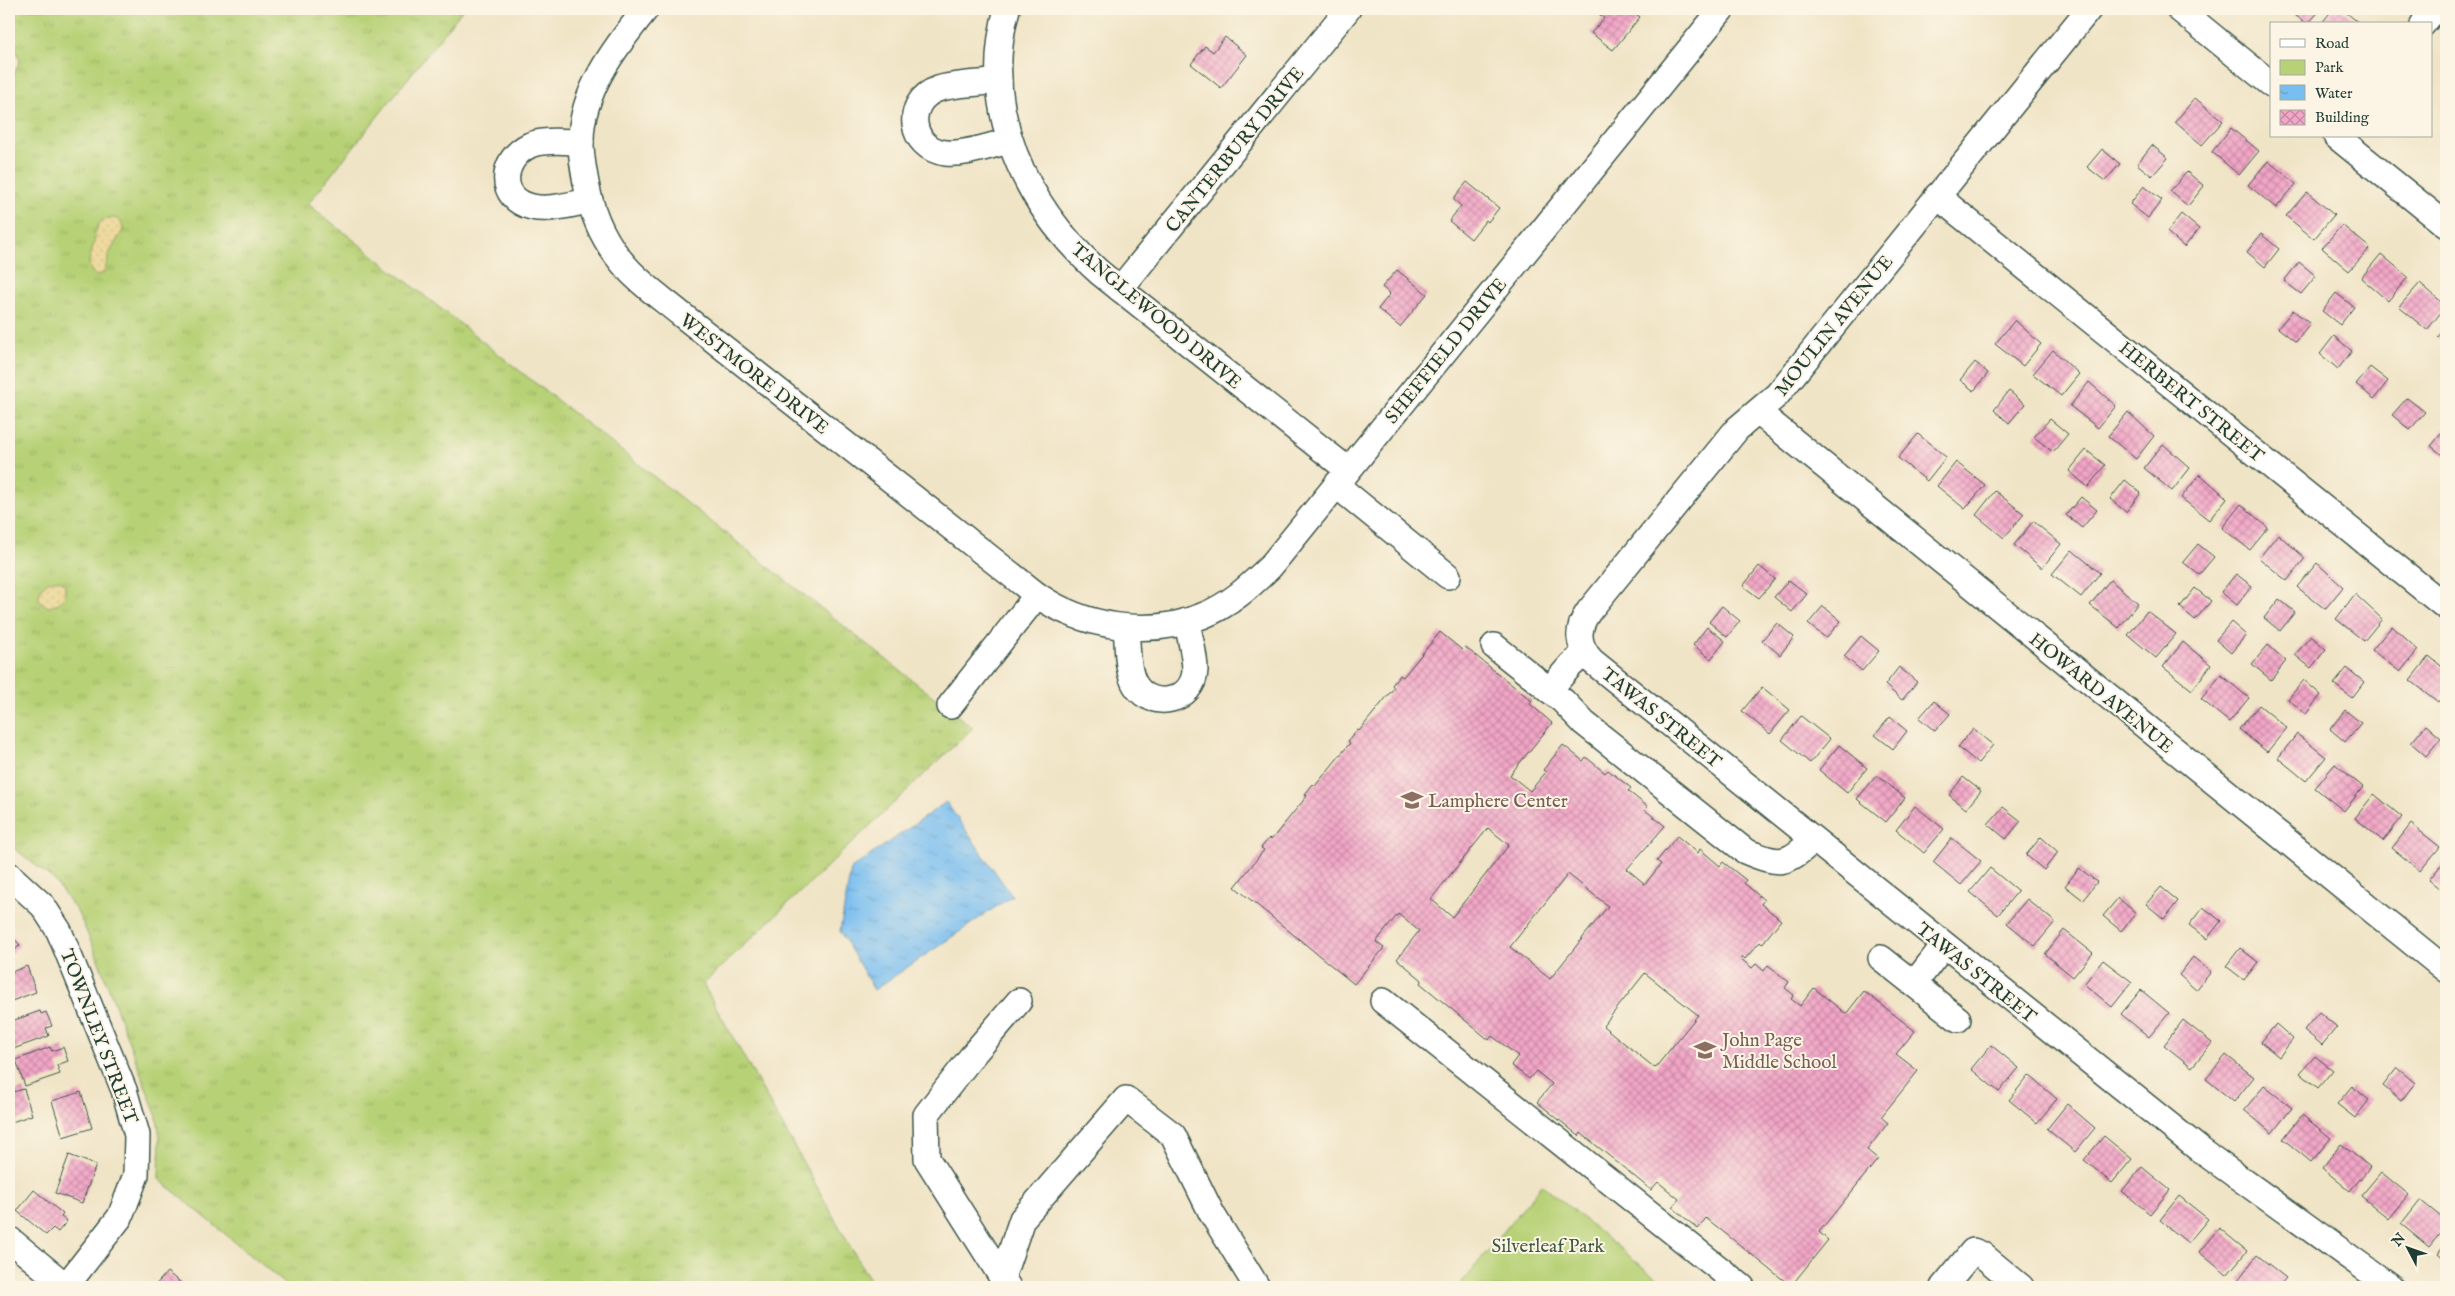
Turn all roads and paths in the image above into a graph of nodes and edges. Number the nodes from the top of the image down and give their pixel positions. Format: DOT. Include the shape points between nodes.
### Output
graph roads {
  1 [pos="646,9"];
  2 [pos="1008,9"];
  3 [pos="1348,9"];
  4 [pos="1722,9"];
  5 [pos="2089,9"];
  6 [pos="2179,9"];
  7 [pos="2435,9"];
  8 [pos="2424,22"];
  9 [pos="999,81"];
  10 [pos="2270,83"];
  11 [pos="2338,138"];
  12 [pos="1010,141"];
  13 [pos="581,142"];
  14 [pos="1937,196"];
  15 [pos="590,201"];
  16 [pos="2446,226"];
  17 [pos="1120,289"];
  18 [pos="1758,412"];
  19 [pos="1342,477"];
  20 [pos="1448,576"];
  21 [pos="1037,595"];
  22 [pos="2446,607"];
  23 [pos="1187,621"];
  24 [pos="1126,627"];
  25 [pos="1494,646"];
  26 [pos="1582,646"];
  27 [pos="1549,690"];
  28 [pos="950,706"];
  29 [pos="1813,840"];
  30 [pos="9,875"];
  31 [pos="1944,945"];
  32 [pos="1881,958"];
  33 [pos="2446,970"];
  34 [pos="1914,984"];
  35 [pos="1019,1001"];
  36 [pos="1383,1001"];
  37 [pos="1958,1019"];
  38 [pos="9,1239"];
  39 [pos="1005,1283"];
  40 [pos="67,1287"];
  41 [pos="1257,1287"];
  42 [pos="1742,1287"];
  43 [pos="1943,1287"];
  44 [pos="2021,1287"];
  45 [pos="2391,1287"];
  1 -- 13 [label="street, WESTMORE DRIVE" via="609,59 595,86 586,110"];
  2 -- 9 [label="street, TANGLEWOOD DRIVE"];
  3 -- 17 [label="street, CANTERBURY DRIVE"];
  4 -- 19 [label="street, SHEFFIELD DRIVE"];
  5 -- 14 [label="street, MOULIN AVENUE"];
  6 -- 10 [label="street"];
  7 -- 8 [label="street"];
  9 -- 12 [label="street, TANGLEWOOD DRIVE"];
  9 -- 12 [label="street" via="939,88 917,107 915,127 926,145 945,153"];
  11 -- 16 [label="street"];
  12 -- 17 [label="street, TANGLEWOOD DRIVE" via="1028,186 1048,218 1075,251"];
  13 -- 15 [label="street, WESTMORE DRIVE"];
  13 -- 15 [label="street" via="533,144 515,153 507,166 506,180 521,203 531,207"];
  14 -- 18 [label="street, MOULIN AVENUE" via="1777,395"];
  14 -- 22 [label="street, HERBERT STREET"];
  15 -- 21 [label="street, WESTMORE DRIVE" via="611,248 646,286"];
  17 -- 19 [label="street, TANGLEWOOD DRIVE"];
  18 -- 26 [label="street, MOULIN AVENUE" via="1737,428 1589,611 1583,620"];
  18 -- 33 [label="street, HOWARD AVENUE"];
  19 -- 20 [label="street"];
  19 -- 23 [label="street, SHEFFIELD DRIVE" via="1270,567 1243,592"];
  21 -- 24 [label="street, WESTMORE DRIVE" via="1071,614 1102,624"];
  21 -- 28 [label="street"];
  23 -- 24 [label="street, SHEFFIELD DRIVE"];
  23 -- 24 [label="street" via="1195,670 1193,680 1188,690 1178,698 1165,701 1146,695 1132,679"];
  25 -- 27 [label="street"];
  26 -- 27 [label="street"];
  26 -- 29 [label="street, TAWAS STREET"];
  27 -- 29 [label="street" via="1584,722 1745,851 1766,860 1779,861 1795,857"];
  29 -- 31 [label="street, TAWAS STREET"];
  30 -- 40 [label="street, TOWNLEY STREET" via="43,906 59,932 124,1090 137,1135 136,1175 130,1196 120,1217"];
  31 -- 34 [label="street"];
  31 -- 45 [label="street, TAWAS STREET" via="2207,1155"];
  32 -- 34 [label="street"];
  34 -- 37 [label="street"];
  35 -- 39 [label="street" via="926,1115 927,1159"];
  36 -- 42 [label="street"];
  38 -- 40 [label="street"];
  39 -- 41 [label="street" via="1022,1219 1126,1099 1173,1135 1212,1214"];
  43 -- 44 [label="street" via="1973,1251"];
}
